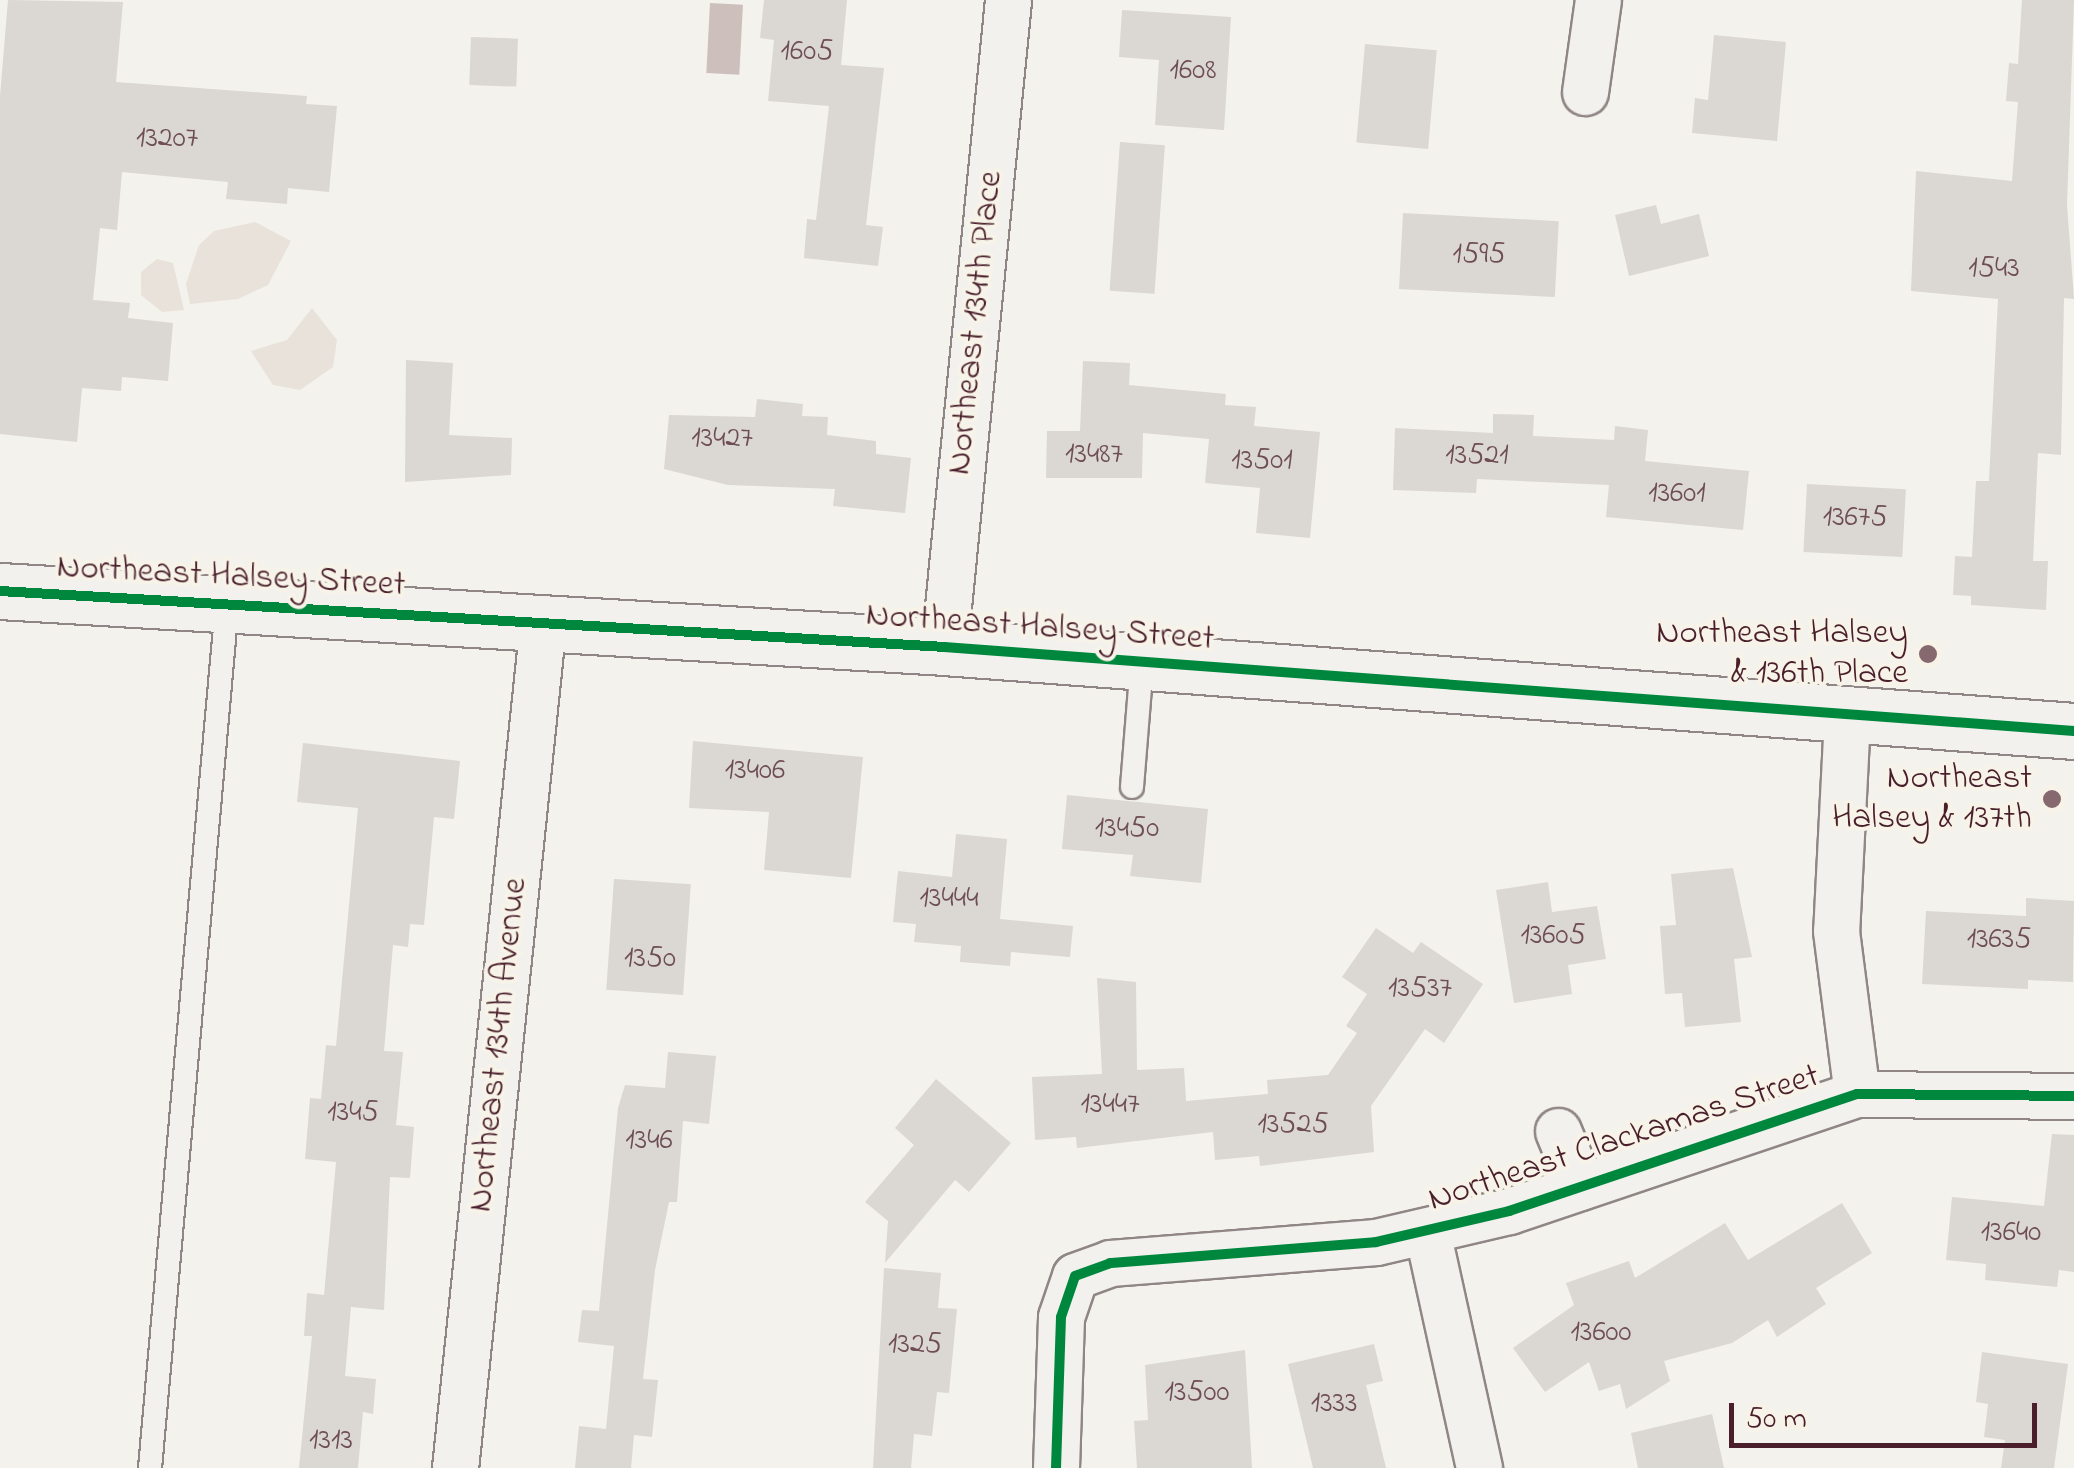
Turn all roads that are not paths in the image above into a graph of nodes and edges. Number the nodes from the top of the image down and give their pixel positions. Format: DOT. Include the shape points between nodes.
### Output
graph roads {
  1 [pos="1008,0"];
  2 [pos="1598,0"];
  3 [pos="1585,92"];
  4 [pos="0,591"];
  5 [pos="227,605"];
  6 [pos="543,622"];
  7 [pos="944,647"];
  8 [pos="1142,664"];
  9 [pos="1847,717"];
  10 [pos="2074,731"];
  11 [pos="1132,787"];
  12 [pos="1857,1094"];
  13 [pos="2074,1096"];
  14 [pos="1558,1130"];
  15 [pos="1581,1186"];
  16 [pos="1426,1231"];
  17 [pos="150,1466"];
  18 [pos="455,1468"];
  19 [pos="1056,1468"];
  20 [pos="1479,1468"];
  1 -- 7 [label="street, Northeast 134th Place"];
  2 -- 3 [label="street"];
  4 -- 5 [label="main road, Northeast Halsey Street"];
  5 -- 6 [label="main road, Northeast Halsey Street"];
  5 -- 17 [label="lane"];
  6 -- 7 [label="main road, Northeast Halsey Street"];
  6 -- 18 [label="street, Northeast 134th Avenue"];
  7 -- 8 [label="main road, Northeast Halsey Street"];
  8 -- 9 [label="main road, Northeast Halsey Street"];
  8 -- 11 [label="lane"];
  9 -- 10 [label="main road, Northeast Halsey Street"];
  9 -- 12 [label="street" via="1836,931"];
  12 -- 13 [label="street, Northeast Clackamas Street"];
  12 -- 15 [label="street, Northeast Clackamas Street"];
  14 -- 15 [label="street, Northeast Clackamas Street"];
  15 -- 16 [label="street, Northeast Clackamas Street"];
  16 -- 19 [label="street, Northeast Clackamas Street" via="1376,1242 1152,1257 1075,1276 1061,1317"];
  16 -- 20 [label="street"];
}
